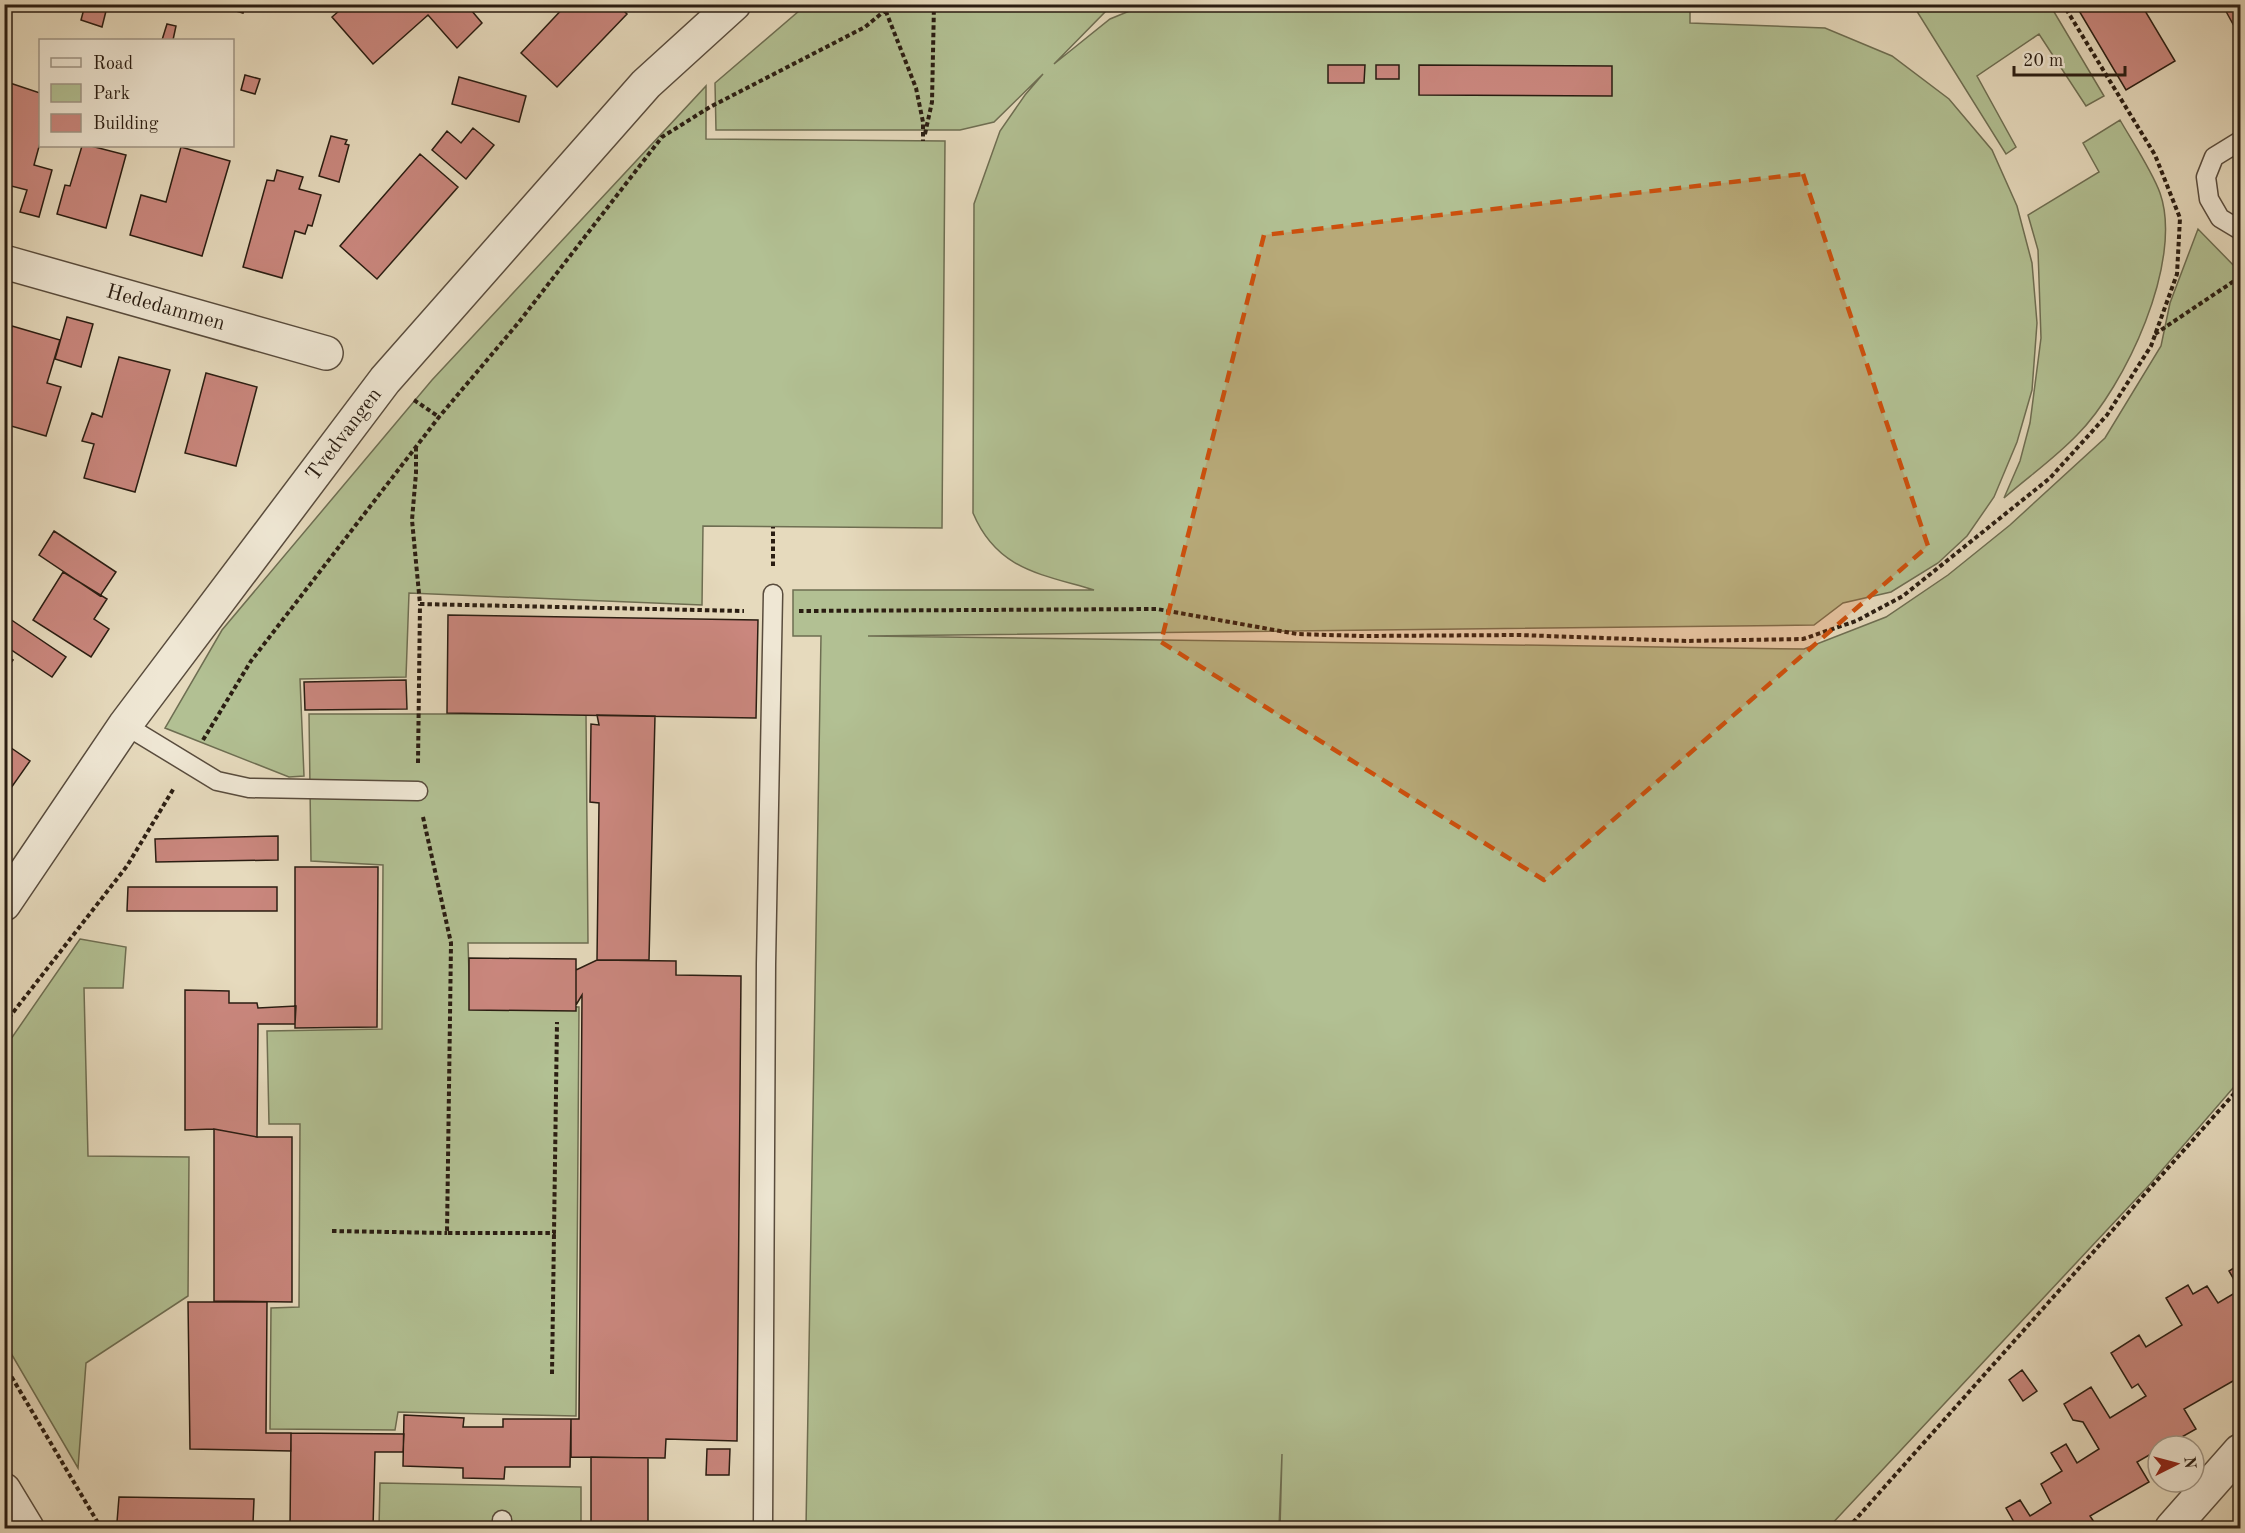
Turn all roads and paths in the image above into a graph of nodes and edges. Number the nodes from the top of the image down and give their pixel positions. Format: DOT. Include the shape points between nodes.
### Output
graph roads {
  1 [pos="734,4"];
  2 [pos="883,4"];
  3 [pos="892,4"];
  4 [pos="934,4"];
  5 [pos="2063,4"];
  6 [pos="886,10"];
  7 [pos="2241,141"];
  8 [pos="2241,230"];
  9 [pos="4,262"];
  10 [pos="2241,277"];
  11 [pos="2155,335"];
  12 [pos="326,353"];
  13 [pos="416,447"];
  14 [pos="773,526"];
  15 [pos="773,603"];
  16 [pos="420,604"];
  17 [pos="125,725"];
  18 [pos="188,765"];
  19 [pos="418,791"];
  20 [pos="4,904"];
  21 [pos="557,1022"];
  22 [pos="4,1024"];
  23 [pos="2241,1088"];
  24 [pos="332,1231"];
  25 [pos="447,1233"];
  26 [pos="554,1233"];
  27 [pos="4,1364"];
  28 [pos="552,1374"];
  29 [pos="12,1375"];
  30 [pos="4,1378"];
  31 [pos="2241,1451"];
  32 [pos="4,1490"];
  33 [pos="27,1528"];
  34 [pos="101,1528"];
  35 [pos="763,1528"];
  36 [pos="1848,1528"];
  37 [pos="2172,1528"];
  1 -- 17 [label="street, Tvedvangen" via="646,84 385,380"];
  2 -- 6 [label="path"];
  3 -- 6 [label="path"];
  4 -- 6 [label="path" via="932,102 923,141 916,88"];
  5 -- 11 [label="path" via="2155,154 2180,218 2177,274"];
  6 -- 13 [label="path" via="865,27 710,107 662,137"];
  7 -- 8 [label="lane" via="2214,157 2206,177 2209,199 2220,218"];
  9 -- 12 [label="street, Hededammen"];
  10 -- 11 [label="path"];
  11 -- 15 [label="path" via="2107,415 2050,478 1903,596 1856,621 1803,639 1297,634 1157,609"];
  13 -- 16 [label="path" via="412,520"];
  13 -- 18 [label="path" via="251,661"];
  14 -- 15 [label="path"];
  15 -- 16 [label="path"];
  15 -- 35 [label="lane" via="766,964"];
  16 -- 19 [label="path"];
  17 -- 18 [label="lane"];
  17 -- 20 [label="street, Tvedvangen"];
  18 -- 19 [label="lane" via="217,781 249,788"];
  18 -- 22 [label="path" via="127,866"];
  19 -- 25 [label="path" via="451,944"];
  21 -- 26 [label="path"];
  23 -- 36 [label="path"];
  24 -- 25 [label="path"];
  25 -- 26 [label="path"];
  26 -- 28 [label="path"];
  27 -- 29 [label="path"];
  29 -- 30 [label="path"];
  29 -- 34 [label="path"];
  31 -- 37 [label="street"];
  32 -- 33 [label="street"];
}
